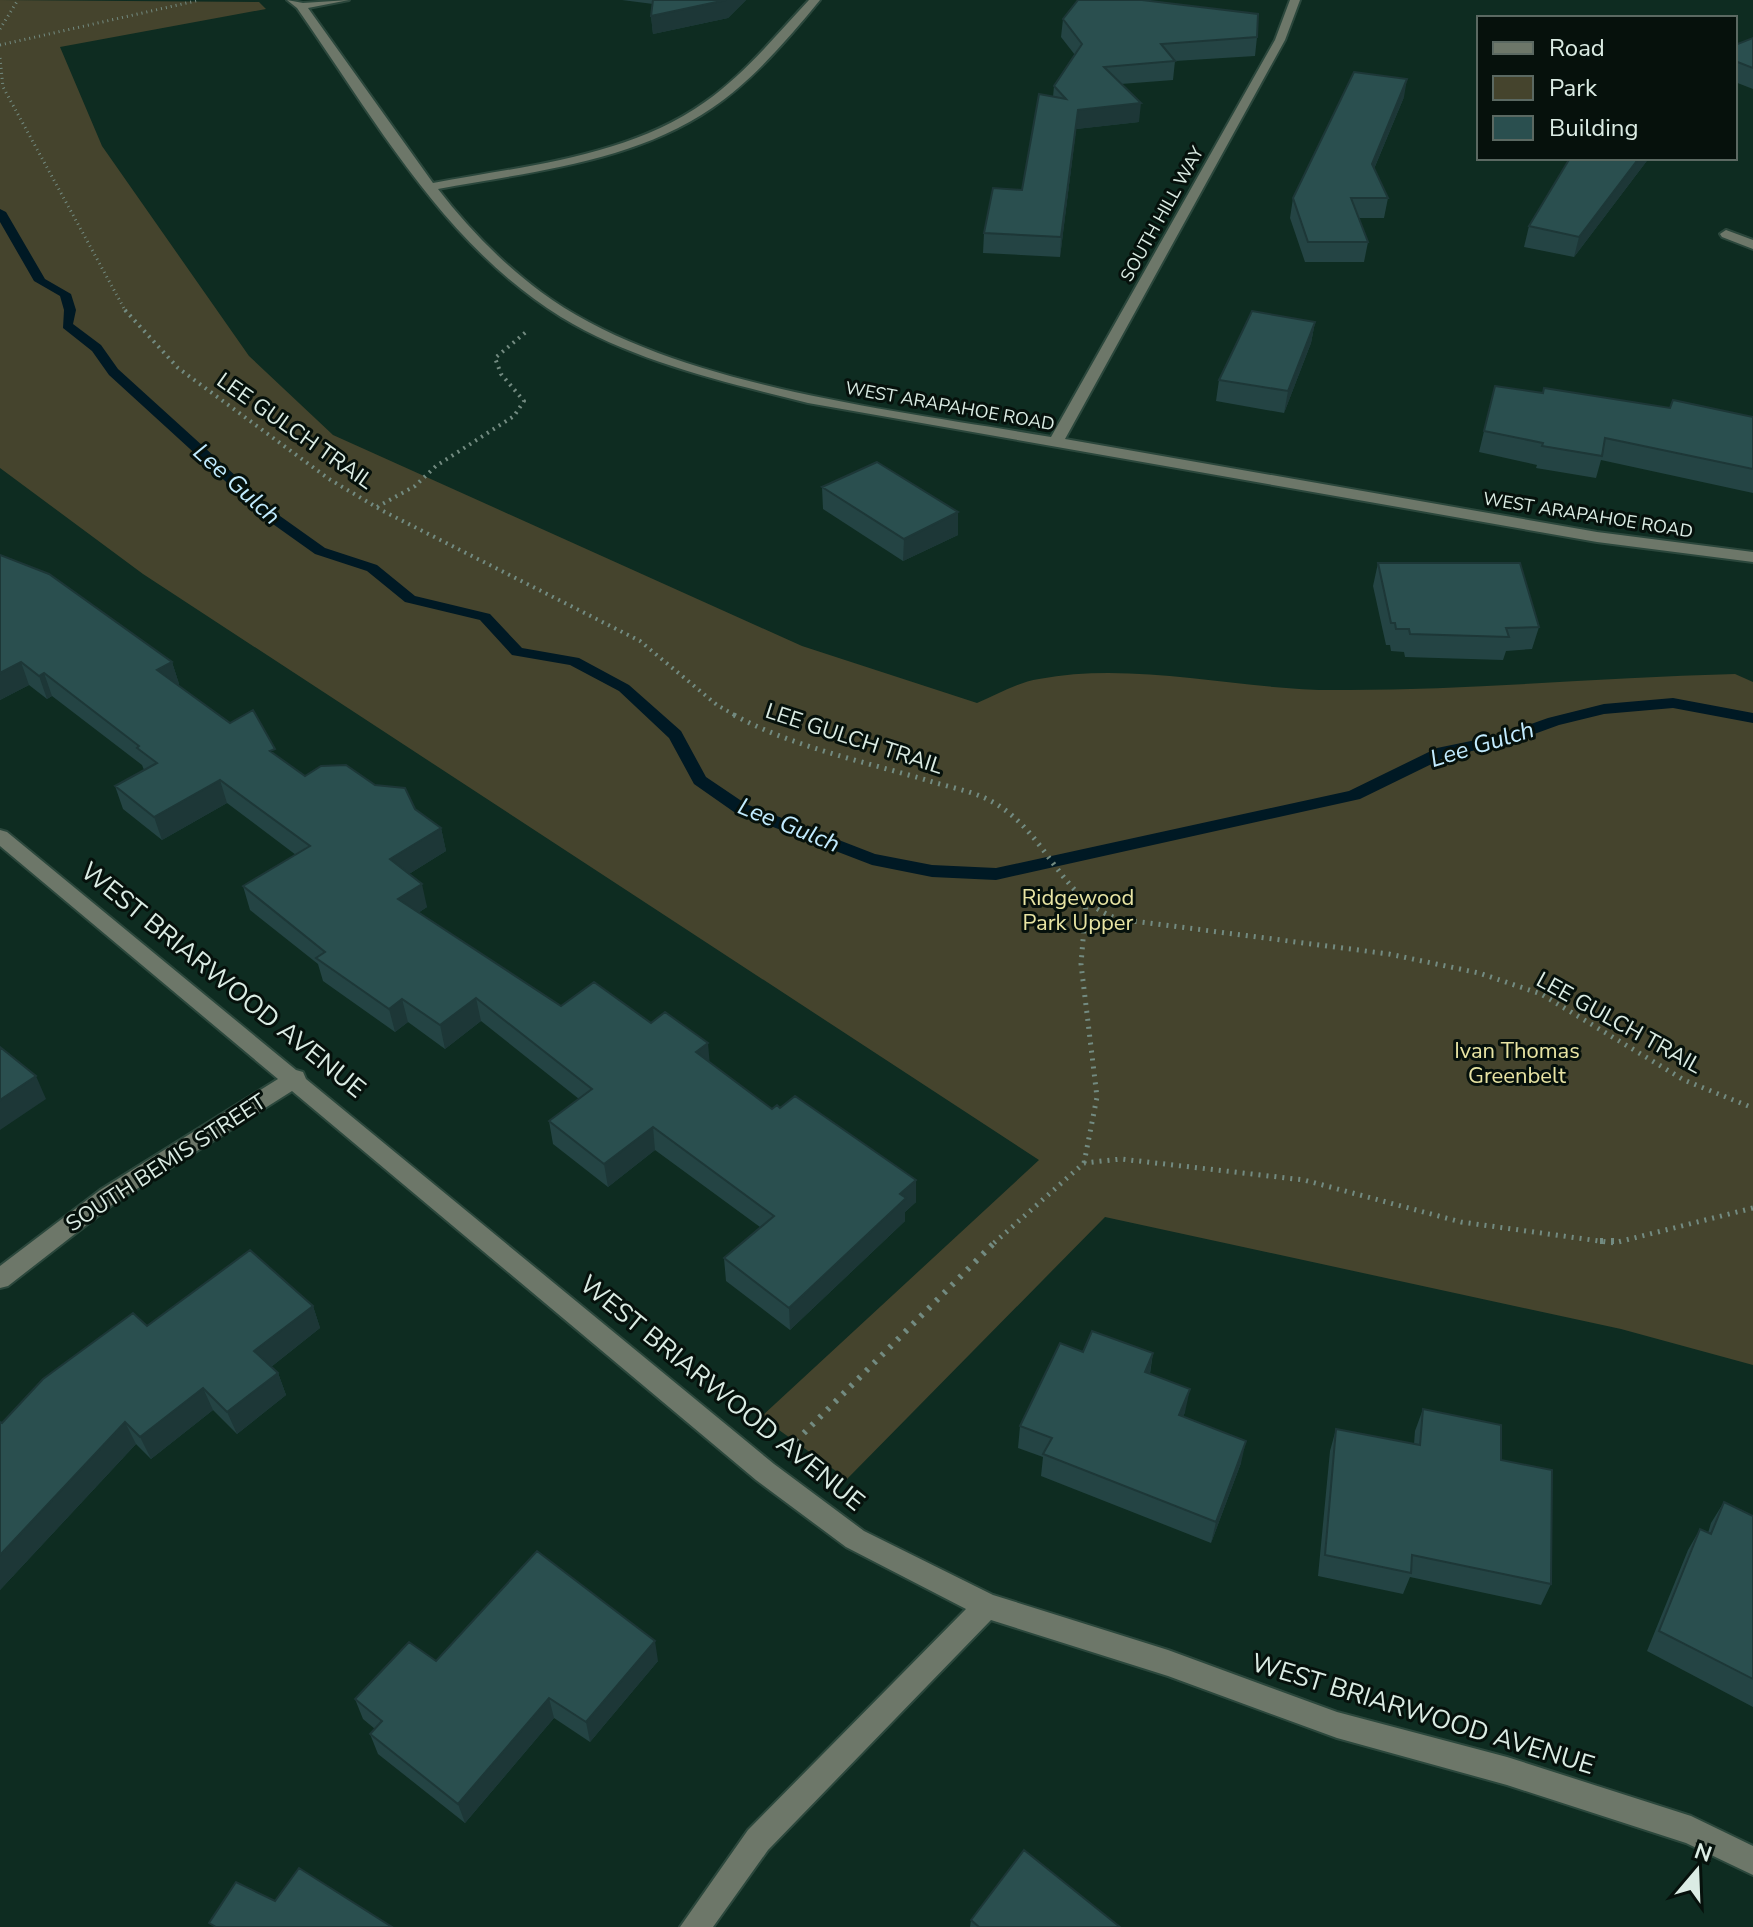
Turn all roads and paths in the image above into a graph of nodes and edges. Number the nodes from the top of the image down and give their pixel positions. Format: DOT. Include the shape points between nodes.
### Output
graph roads {
  1 [pos="18,0"];
  2 [pos="200,0"];
  3 [pos="344,0"];
  4 [pos="815,0"];
  5 [pos="1295,0"];
  6 [pos="297,3"];
  7 [pos="0,29"];
  8 [pos="0,45"];
  9 [pos="0,58"];
  10 [pos="431,187"];
  11 [pos="1726,234"];
  12 [pos="1753,245"];
  13 [pos="568,315"];
  14 [pos="1055,444"];
  15 [pos="377,507"];
  16 [pos="1753,557"];
  17 [pos="0,836"];
  18 [pos="1086,903"];
  19 [pos="296,1078"];
  20 [pos="1753,1108"];
  21 [pos="1084,1163"];
  22 [pos="1753,1208"];
  23 [pos="0,1279"];
  24 [pos="765,1472"];
  25 [pos="987,1606"];
  26 [pos="1753,1861"];
  27 [pos="695,1927"];
  1 -- 7 [label="path"];
  2 -- 8 [label="path"];
  3 -- 6 [label="street"];
  4 -- 10 [label="street" via="729,87 674,125 576,156"];
  5 -- 14 [label="street, SOUTH HILL WAY" via="1280,40"];
  6 -- 10 [label="street, WEST ARAPAHOE ROAD"];
  9 -- 15 [label="path, LEE GULCH TRAIL" via="3,87 130,319 178,368 329,479"];
  10 -- 13 [label="street, WEST ARAPAHOE ROAD" via="506,271"];
  11 -- 12 [label="street"];
  13 -- 14 [label="street, WEST ARAPAHOE ROAD" via="706,372 808,399"];
  13 -- 15 [label="path" via="517,336 495,358 524,401 514,416"];
  14 -- 16 [label="street, WEST ARAPAHOE ROAD" via="1597,537"];
  15 -- 18 [label="path, LEE GULCH TRAIL" via="640,641 717,705 744,720 807,745 985,798 1032,831"];
  17 -- 19 [label="street, WEST BRIARWOOD AVENUE"];
  18 -- 20 [label="path, LEE GULCH TRAIL" via="1118,919 1389,954 1479,973 1541,994 1684,1080"];
  18 -- 21 [label="path" via="1081,964 1097,1097"];
  19 -- 23 [label="street, SOUTH BEMIS STREET" via="108,1196"];
  19 -- 24 [label="street, WEST BRIARWOOD AVENUE"];
  21 -- 22 [label="path" via="1121,1159 1304,1180 1461,1222 1614,1243"];
  21 -- 24 [label="path" via="966,1268"];
  24 -- 25 [label="street, WEST BRIARWOOD AVENUE" via="855,1539"];
  25 -- 26 [label="street, WEST BRIARWOOD AVENUE" via="1168,1663 1337,1725 1507,1771 1691,1830"];
  25 -- 27 [label="street" via="758,1840"];
}
